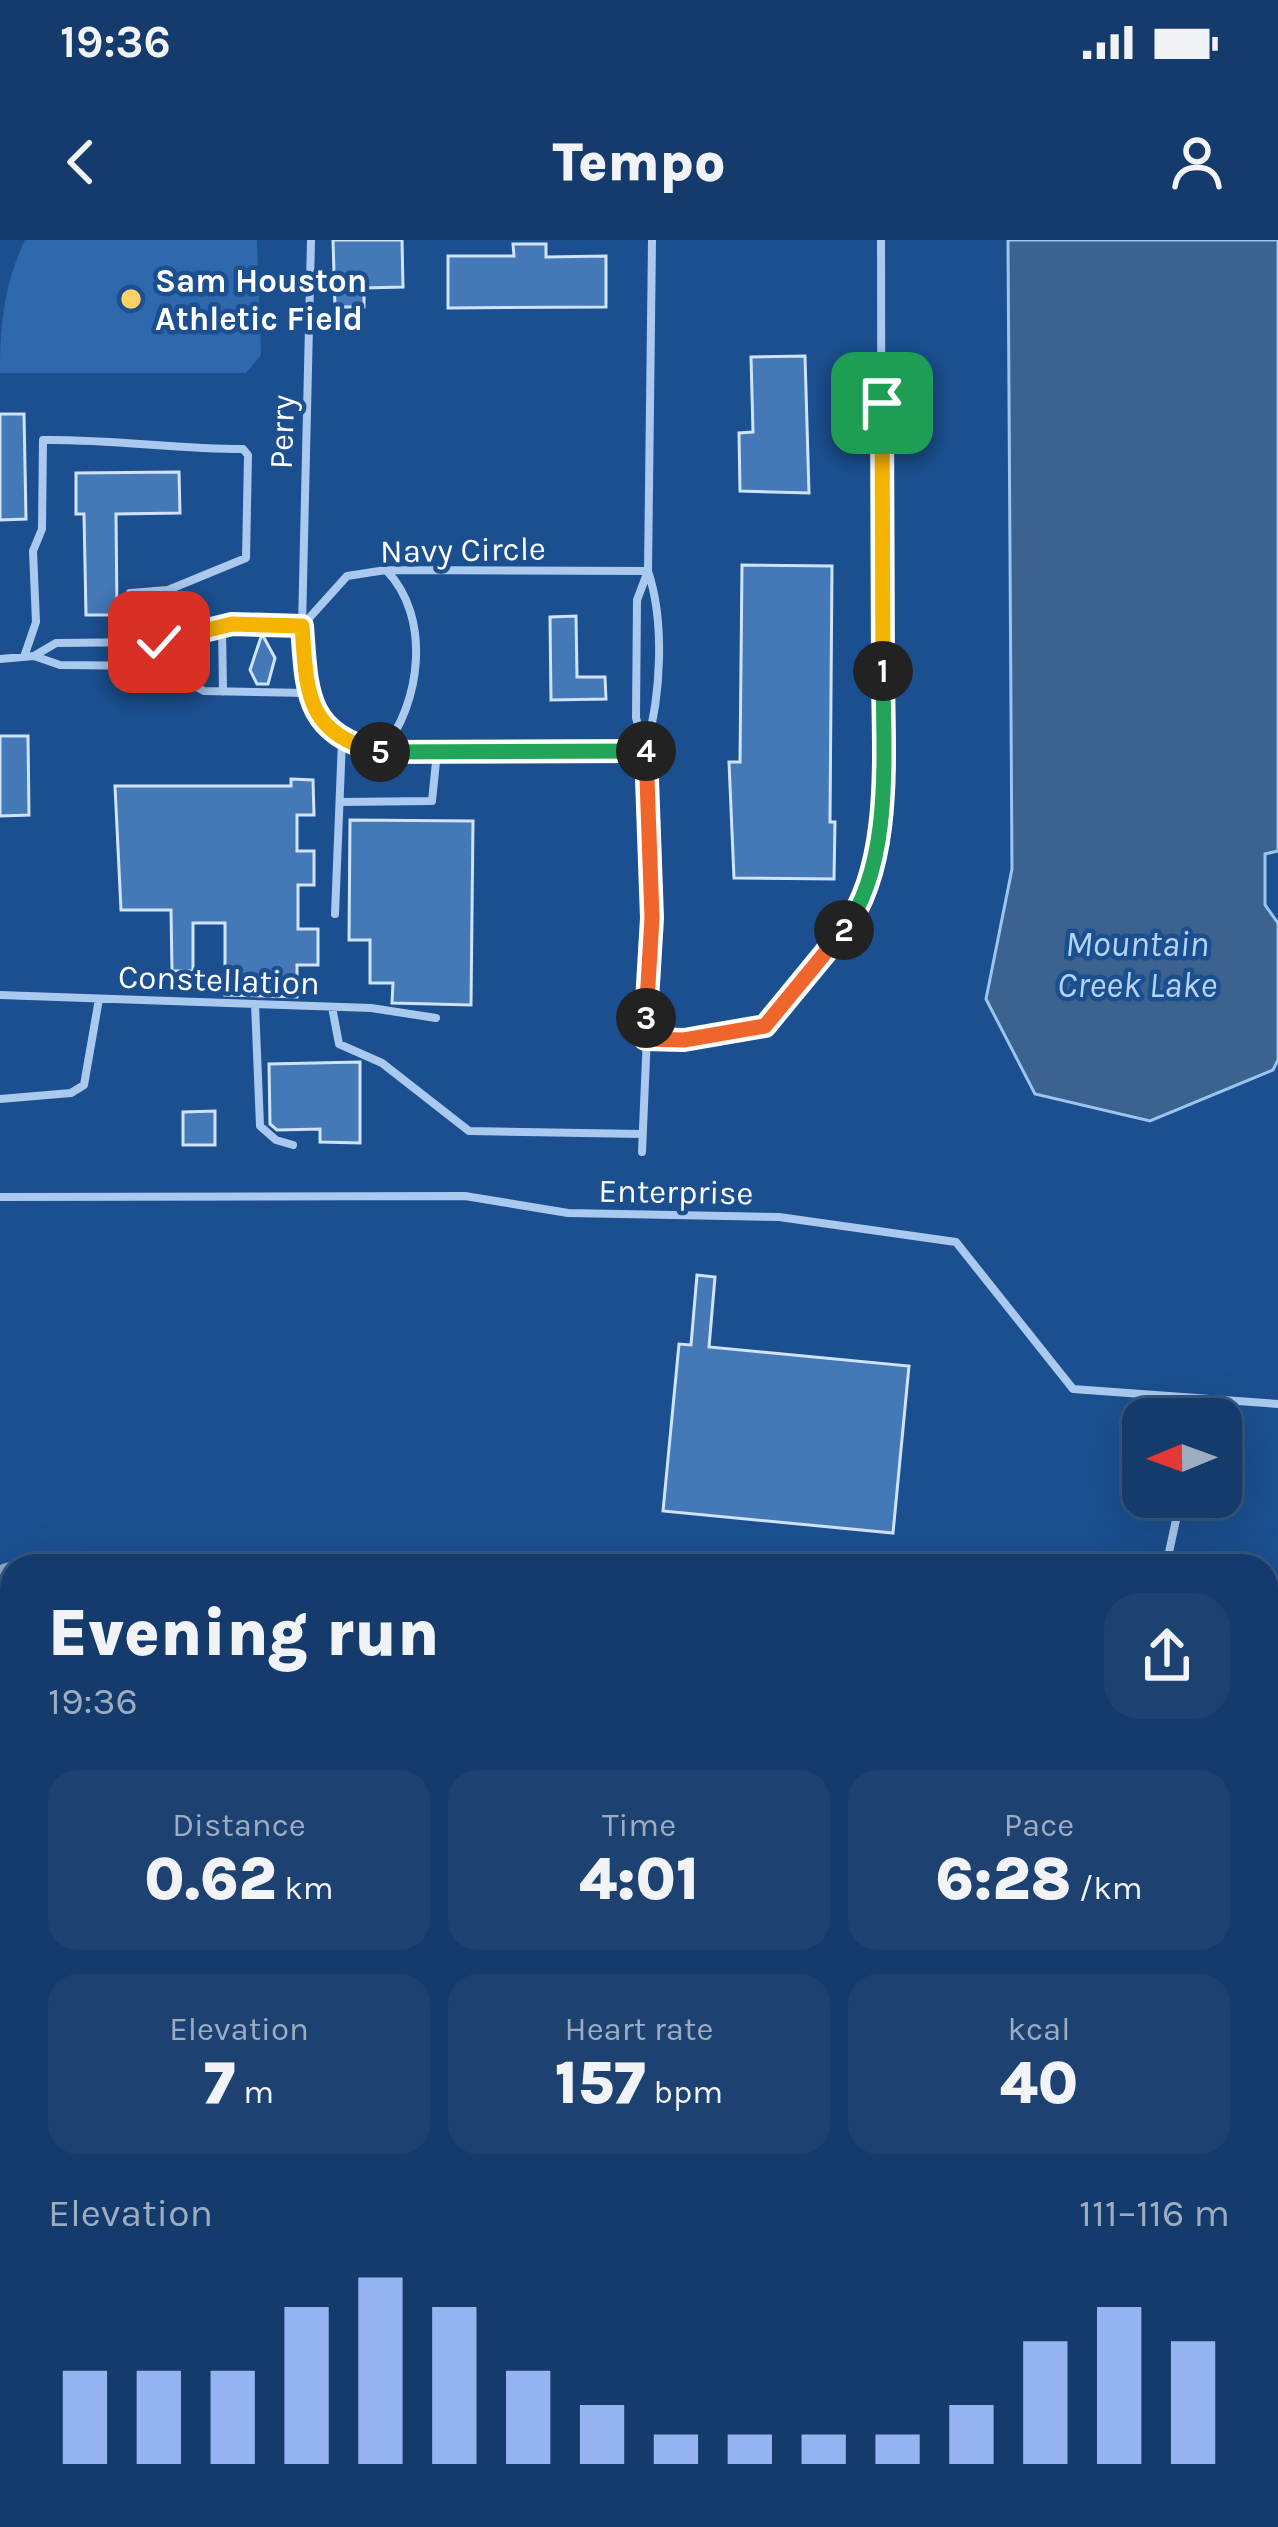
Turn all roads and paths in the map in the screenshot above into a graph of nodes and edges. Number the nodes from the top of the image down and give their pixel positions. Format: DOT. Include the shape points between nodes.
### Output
graph roads {
  1 [pos="310,240"];
  2 [pos="652,240"];
  3 [pos="881,240"];
  4 [pos="386,570"];
  5 [pos="648,571"];
  6 [pos="130,592"];
  7 [pos="223,626"];
  8 [pos="302,626"];
  9 [pos="29,656"];
  10 [pos="656,658"];
  11 [pos="0,659"];
  12 [pos="637,659"];
  13 [pos="223,692"];
  14 [pos="307,694"];
  15 [pos="342,739"];
  16 [pos="646,749"];
  17 [pos="437,752"];
  18 [pos="381,753"];
  19 [pos="340,802"];
  20 [pos="335,914"];
  21 [pos="0,995"];
  22 [pos="99,999"];
  23 [pos="255,1004"];
  24 [pos="332,1007"];
  25 [pos="436,1018"];
  26 [pos="645,1039"];
  27 [pos="0,1099"];
  28 [pos="642,1134"];
  29 [pos="293,1145"];
  30 [pos="642,1152"];
  31 [pos="0,1197"];
  32 [pos="1186,1398"];
  33 [pos="1242,1402"];
  34 [pos="1278,1404"];
  35 [pos="1176,1518"];
  36 [pos="1169,1554"];
  1 -- 8 [label="lane, Perry"];
  2 -- 5 [label="lane"];
  3 -- 26 [label="lane" via="882,803 871,878 854,917 765,1026"];
  4 -- 5 [label="lane, Navy Circle"];
  4 -- 8 [label="lane, Navy Circle" via="347,576"];
  4 -- 18 [label="lane" via="403,588 414,649 404,724"];
  5 -- 10 [label="lane" via="657,599"];
  5 -- 12 [label="lane" via="637,599"];
  6 -- 9 [label="lane" via="168,590 246,558 243,449 44,440"];
  7 -- 8 [label="lane"];
  7 -- 9 [label="lane" via="159,642 56,643"];
  7 -- 13 [label="lane"];
  8 -- 14 [label="lane"];
  9 -- 11 [label="lane"];
  9 -- 13 [label="lane" via="60,665 158,665 204,691"];
  10 -- 12 [label="lane"];
  10 -- 16 [label="lane"];
  12 -- 16 [label="lane" via="636,718"];
  13 -- 14 [label="lane"];
  14 -- 15 [label="lane" via="326,729"];
  15 -- 18 [label="lane"];
  15 -- 19 [label="lane"];
  16 -- 17 [label="lane"];
  16 -- 26 [label="lane" via="652,918"];
  17 -- 18 [label="lane"];
  17 -- 19 [label="lane" via="432,801"];
  19 -- 20 [label="lane"];
  21 -- 22 [label="lane, Constellation"];
  22 -- 23 [label="lane, Constellation"];
  22 -- 27 [label="lane" via="84,1084 71,1093"];
  23 -- 24 [label="lane, Constellation"];
  23 -- 29 [label="lane" via="260,1126"];
  24 -- 25 [label="lane, Constellation"];
  24 -- 28 [label="lane" via="340,1044 382,1063 469,1131"];
  26 -- 28 [label="lane"];
  28 -- 30 [label="lane"];
  31 -- 32 [label="lane, Enterprise" via="465,1196 568,1213 779,1217 956,1243 1072,1389"];
  33 -- 34 [label="lane, Enterprise"];
  35 -- 36 [label="lane"];
}
